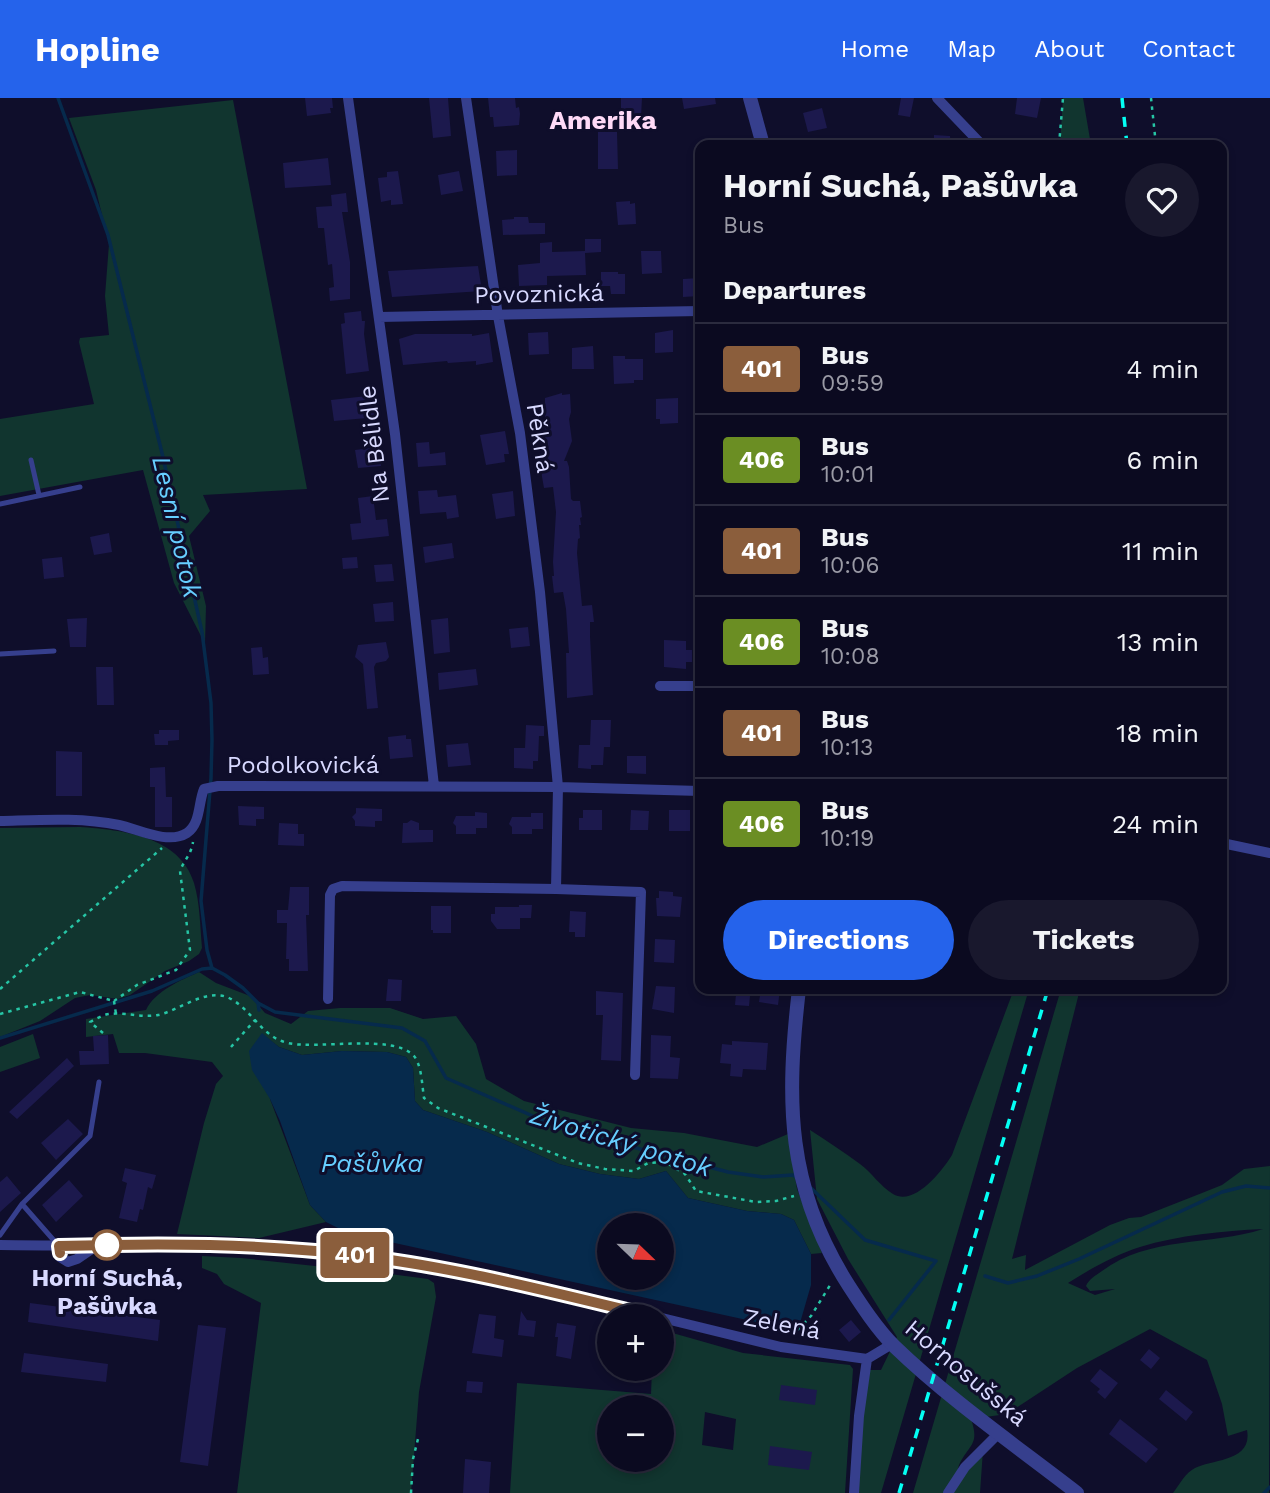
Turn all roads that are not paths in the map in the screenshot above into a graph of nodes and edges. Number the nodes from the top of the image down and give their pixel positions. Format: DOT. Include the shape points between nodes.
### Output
graph roads {
  1 [pos="348,98"];
  2 [pos="466,98"];
  3 [pos="750,98"];
  4 [pos="937,98"];
  5 [pos="762,140"];
  6 [pos="977,140"];
  7 [pos="695,311"];
  8 [pos="498,316"];
  9 [pos="379,317"];
  10 [pos="32,460"];
  11 [pos="79,487"];
  12 [pos="39,495"];
  13 [pos="0,504"];
  14 [pos="54,651"];
  15 [pos="0,654"];
  16 [pos="660,686"];
  17 [pos="695,686"];
  18 [pos="433,786"];
  19 [pos="558,787"];
  20 [pos="695,791"];
  21 [pos="0,821"];
  22 [pos="1227,844"];
  23 [pos="1270,853"];
  24 [pos="556,889"];
  25 [pos="799,994"];
  26 [pos="328,999"];
  27 [pos="635,1075"];
  28 [pos="99,1082"];
  29 [pos="22,1204"];
  30 [pos="0,1235"];
  31 [pos="0,1245"];
  32 [pos="59,1246"];
  33 [pos="600,1304"];
  34 [pos="674,1321"];
  35 [pos="892,1344"];
  36 [pos="867,1359"];
  37 [pos="999,1433"];
  38 [pos="854,1493"];
  39 [pos="948,1493"];
  40 [pos="1076,1493"];
  1 -- 9 [label="street, Na Bělidle"];
  2 -- 8 [label="street, Pěkná"];
  3 -- 5 [label="street"];
  4 -- 6 [label="street"];
  7 -- 8 [label="street, Povoznická"];
  8 -- 9 [label="street, Povoznická"];
  8 -- 19 [label="street, Pěkná" via="522,446"];
  9 -- 18 [label="street, Na Bělidle"];
  10 -- 12 [label="lane"];
  11 -- 12 [label="lane"];
  12 -- 13 [label="lane"];
  14 -- 15 [label="lane"];
  16 -- 17 [label="street"];
  18 -- 19 [label="street, Podolkovická"];
  18 -- 21 [label="street, Podolkovická" via="206,787 190,830 175,837 116,824"];
  19 -- 20 [label="street, Podolkovická"];
  19 -- 24 [label="street"];
  22 -- 23 [label="street"];
  24 -- 26 [label="street" via="333,889"];
  24 -- 27 [label="street" via="641,892"];
  25 -- 35 [label="street, Hornosušská" via="792,1110 804,1194 839,1270"];
  28 -- 29 [label="lane" via="90,1136"];
  29 -- 30 [label="lane"];
  29 -- 32 [label="lane"];
  31 -- 32 [label="street"];
  32 -- 33 [label="street" via="60,1257 68,1262 97,1245 208,1245 363,1256"];
  34 -- 36 [label="street, Zelená" via="781,1348"];
  35 -- 36 [label="street"];
  35 -- 37 [label="street, Hornosušská"];
  36 -- 38 [label="street"];
  37 -- 39 [label="street" via="965,1467"];
  37 -- 40 [label="street, Hornosušská"];
}
